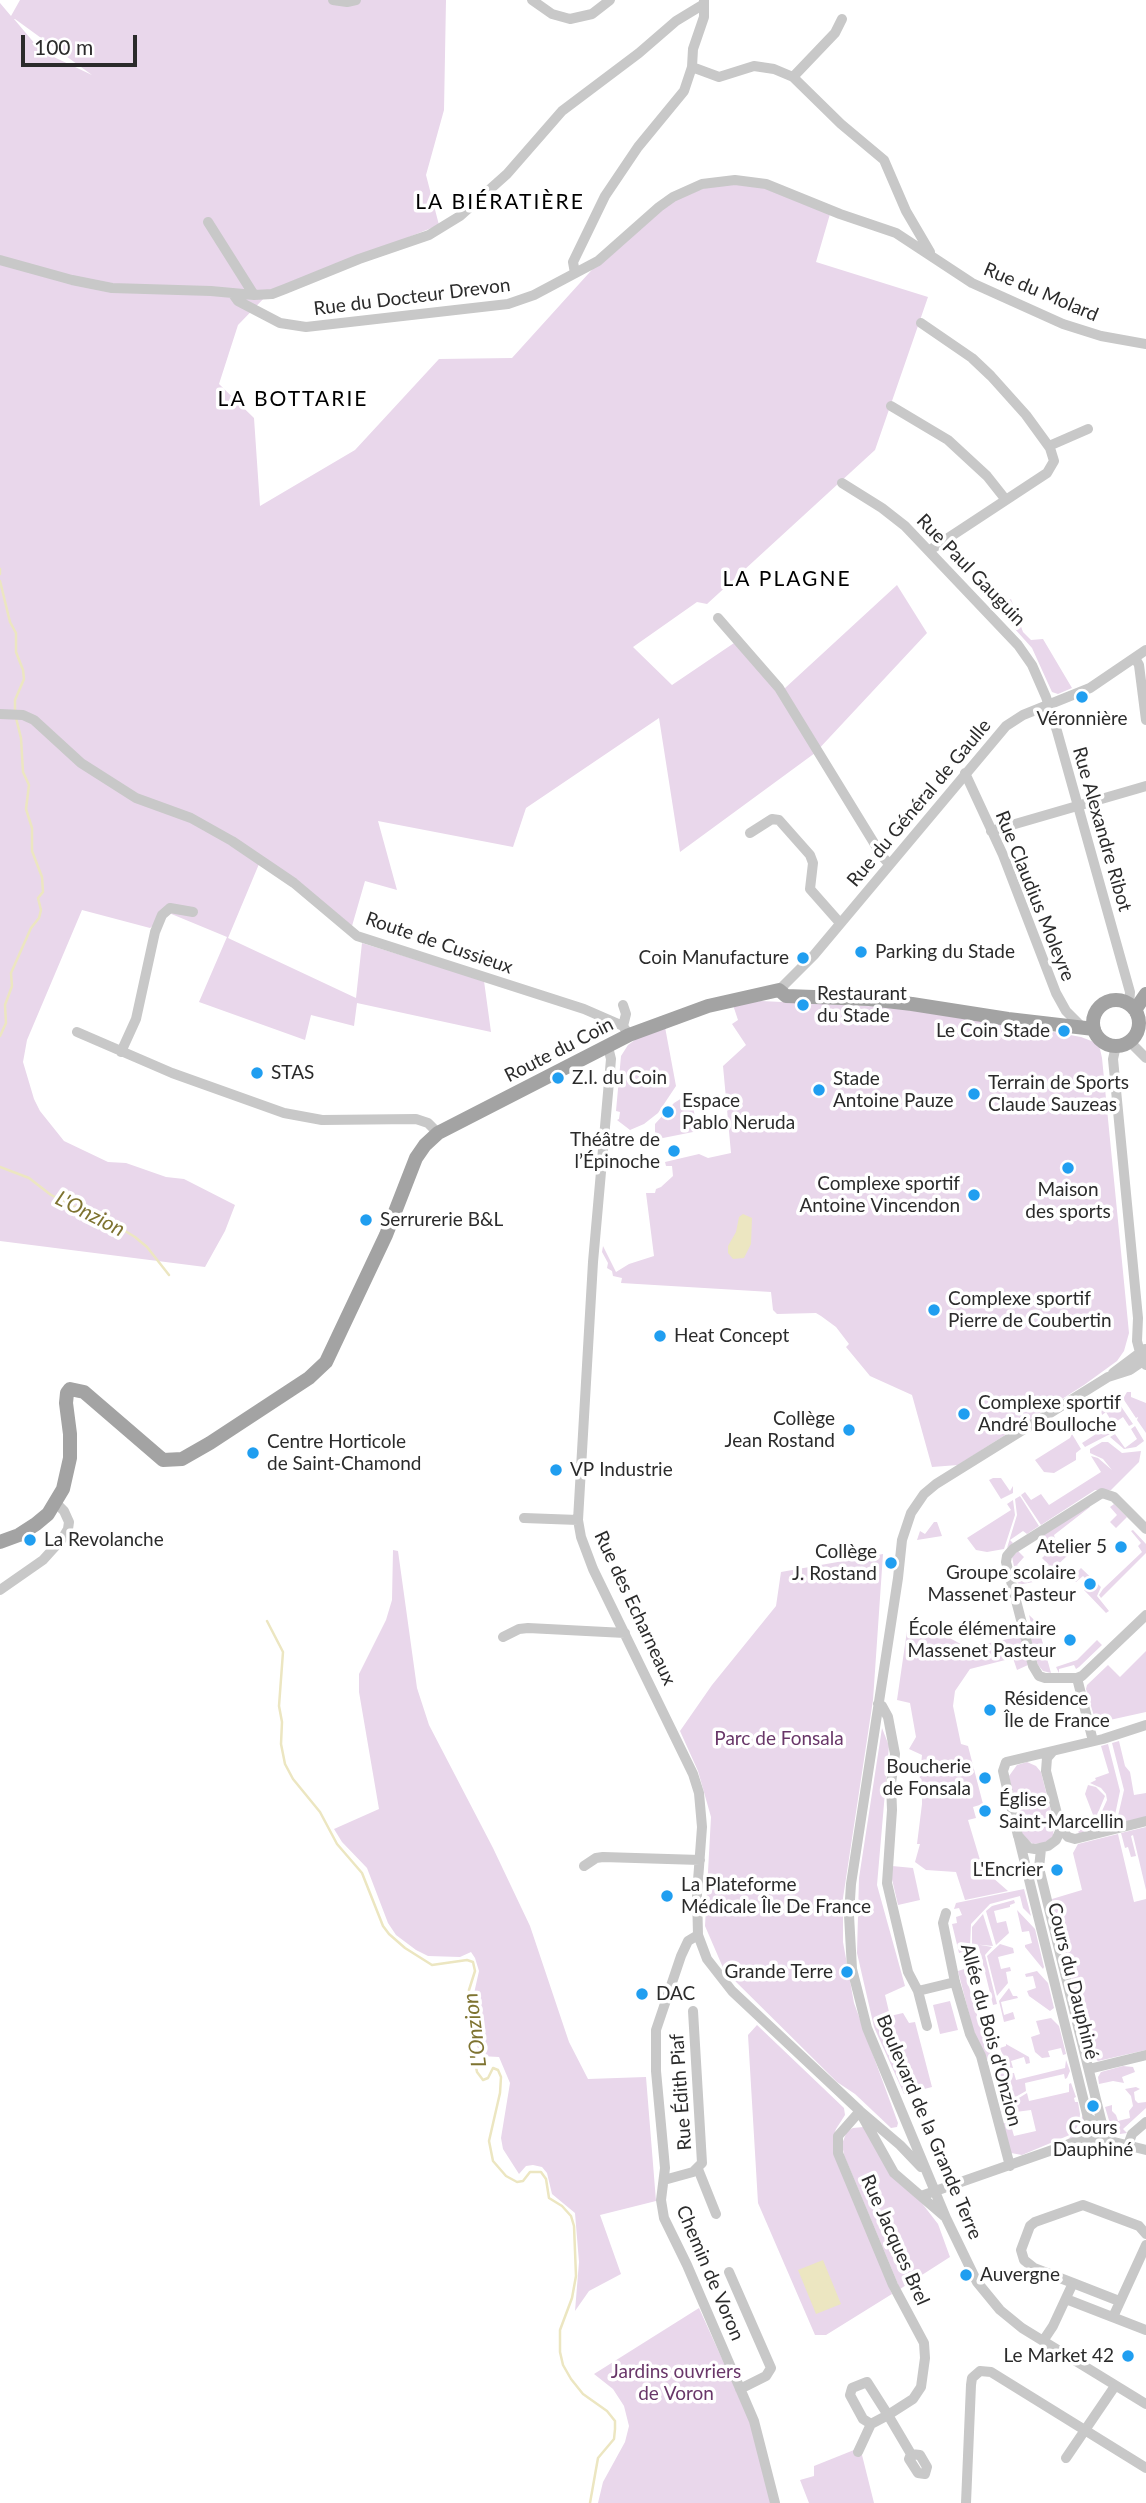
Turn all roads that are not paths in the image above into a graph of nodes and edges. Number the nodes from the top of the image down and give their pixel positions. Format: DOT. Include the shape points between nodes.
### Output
graph roads {
  1 [pos="333,0"];
  2 [pos="356,0"];
  3 [pos="532,0"];
  4 [pos="610,0"];
  5 [pos="704,2"];
  6 [pos="546,5"];
  7 [pos="842,19"];
  8 [pos="692,67"];
  9 [pos="793,77"];
  10 [pos="208,222"];
  11 [pos="930,255"];
  12 [pos="0,260"];
  13 [pos="575,273"];
  14 [pos="233,294"];
  15 [pos="254,295"];
  16 [pos="921,323"];
  17 [pos="1146,344"];
  18 [pos="891,406"];
  19 [pos="1088,429"];
  20 [pos="1049,446"];
  21 [pos="842,483"];
  22 [pos="1006,500"];
  23 [pos="930,550"];
  24 [pos="718,618"];
  25 [pos="1146,650"];
  26 [pos="1135,658"];
  27 [pos="1049,705"];
  28 [pos="0,714"];
  29 [pos="1146,720"];
  30 [pos="965,773"];
  31 [pos="1146,786"];
  32 [pos="1077,806"];
  33 [pos="991,831"];
  34 [pos="750,833"];
  35 [pos="889,863"];
  36 [pos="193,912"];
  37 [pos="840,923"];
  38 [pos="779,990"];
  39 [pos="1146,994"];
  40 [pos="623,1005"];
  41 [pos="1132,1007"];
  42 [pos="1088,1028"];
  43 [pos="626,1030"];
  44 [pos="77,1032"];
  45 [pos="1123,1044"];
  46 [pos="608,1047"];
  47 [pos="121,1052"];
  48 [pos="1146,1058"];
  49 [pos="438,1133"];
  50 [pos="1144,1356"];
  51 [pos="56,1503"];
  52 [pos="524,1518"];
  53 [pos="578,1520"];
  54 [pos="1146,1529"];
  55 [pos="0,1542"];
  56 [pos="0,1590"];
  57 [pos="1146,1615"];
  58 [pos="625,1633"];
  59 [pos="503,1637"];
  60 [pos="1077,1678"];
  61 [pos="878,1704"];
  62 [pos="1146,1724"];
  63 [pos="1093,1741"];
  64 [pos="1053,1751"];
  65 [pos="1028,1755"];
  66 [pos="1046,1771"];
  67 [pos="1146,1821"];
  68 [pos="1061,1829"];
  69 [pos="1018,1836"];
  70 [pos="1041,1849"];
  71 [pos="700,1860"];
  72 [pos="584,1866"];
  73 [pos="946,1913"];
  74 [pos="1047,1925"];
  75 [pos="698,1935"];
  76 [pos="955,1982"];
  77 [pos="918,1992"];
  78 [pos="1074,2009"];
  79 [pos="693,2011"];
  80 [pos="1062,2011"];
  81 [pos="927,2026"];
  82 [pos="1079,2053"];
  83 [pos="1146,2055"];
  84 [pos="1085,2068"];
  85 [pos="859,2111"];
  86 [pos="1146,2122"];
  87 [pos="907,2125"];
  88 [pos="891,2137"];
  89 [pos="1106,2140"];
  90 [pos="1128,2145"];
  91 [pos="1146,2150"];
  92 [pos="1010,2166"];
  93 [pos="698,2169"];
  94 [pos="929,2178"];
  95 [pos="664,2180"];
  96 [pos="936,2192"];
  97 [pos="921,2196"];
  98 [pos="716,2214"];
  99 [pos="946,2218"];
  100 [pos="1146,2234"];
  101 [pos="1146,2245"];
  102 [pos="729,2272"];
  103 [pos="1073,2283"];
  104 [pos="1066,2299"];
  105 [pos="1119,2301"];
  106 [pos="1113,2317"];
  107 [pos="1146,2330"];
  108 [pos="1043,2342"];
  109 [pos="1115,2386"];
  110 [pos="740,2389"];
  111 [pos="1146,2404"];
  112 [pos="888,2415"];
  113 [pos="871,2424"];
  114 [pos="1086,2431"];
  115 [pos="858,2452"];
  116 [pos="911,2454"];
  117 [pos="1066,2458"];
  118 [pos="1146,2469"];
  119 [pos="775,2503"];
  120 [pos="966,2503"];
  1 -- 2 [label="street"];
  3 -- 6 [label="street"];
  4 -- 6 [label="street" via="598,11 578,18 560,18"];
  5 -- 8 [label="street"];
  5 -- 15 [label="street" via="566,107 502,180 446,226 272,294"];
  7 -- 9 [label="street" via="835,33"];
  8 -- 9 [label="street" via="719,77 754,66"];
  8 -- 13 [label="street" via="679,100 638,147 601,202 573,262"];
  9 -- 11 [label="street" via="884,160"];
  10 -- 15 [label="street"];
  11 -- 13 [label="street, Rue du Docteur Drevon" via="896,233 766,184 735,180 702,184 673,197 605,256"];
  11 -- 17 [label="street, Rue du Molard" via="972,283 1063,324"];
  12 -- 14 [label="street" via="112,288"];
  13 -- 14 [label="street, Rue du Docteur Drevon" via="508,304 306,327 279,323"];
  14 -- 15 [label="street"];
  16 -- 20 [label="street" via="991,376"];
  18 -- 22 [label="street" via="948,440"];
  19 -- 20 [label="street"];
  20 -- 22 [label="street" via="1054,461 1047,473"];
  21 -- 23 [label="street, Rue Paul Gauguin" via="882,508"];
  22 -- 23 [label="street"];
  23 -- 27 [label="street, Rue Paul Gauguin" via="1026,655"];
  24 -- 35 [label="street" via="779,688"];
  25 -- 26 [label="street, Rue du Général de Gaulle"];
  26 -- 27 [label="street, Rue du Général de Gaulle" via="1090,688"];
  26 -- 29 [label="street"];
  27 -- 30 [label="street, Rue du Général de Gaulle" via="1014,720"];
  27 -- 32 [label="street, Rue Alexandre Ribot"];
  28 -- 43 [label="street, Route de Cussieux" via="34,720 81,763 136,797 191,818 232,841 294,883 357,936 584,1009"];
  30 -- 33 [label="street, Rue Claudius Moleyre"];
  30 -- 35 [label="street, Rue du Général de Gaulle"];
  31 -- 32 [label="street"];
  32 -- 33 [label="street"];
  32 -- 41 [label="street, Rue Alexandre Ribot"];
  33 -- 42 [label="street, Rue Claudius Moleyre" via="1056,993 1066,1012"];
  34 -- 37 [label="street" via="772,819 779,820 810,855 810,889"];
  35 -- 37 [label="street, Rue du Général de Gaulle"];
  36 -- 47 [label="street" via="170,908 162,915 136,1019"];
  37 -- 38 [label="street, Rue du Général de Gaulle"];
  38 -- 42 [label="main road, Route du Coin" via="786,996 869,999"];
  38 -- 43 [label="main road, Route du Coin"];
  39 -- 41 [label="main road"];
  40 -- 43 [label="street"];
  41 -- 42 [label="main road" via="1115,1000 1102,1005"];
  41 -- 45 [label="main road" via="1139,1027"];
  42 -- 45 [label="main road" via="1103,1042"];
  43 -- 46 [label="main road, Route du Coin"];
  44 -- 47 [label="street"];
  45 -- 48 [label="street"];
  45 -- 50 [label="street" via="1113,1059"];
  46 -- 49 [label="main road, Route du Coin"];
  46 -- 53 [label="street, Rue des Echarneaux" via="611,1059"];
  47 -- 49 [label="street" via="284,1113 321,1120 415,1119"];
  49 -- 51 [label="main road, Route du Coin" via="416,1158 386,1235 326,1362 309,1378 182,1459 155,1456 84,1392 70,1389 66,1403 70,1458"];
  50 -- 61 [label="street, Boulevard de la Grande Terre" via="1130,1370 1108,1377 936,1484 920,1500 903,1532"];
  51 -- 55 [label="main road" via="36,1524"];
  51 -- 56 [label="street" via="69,1522 68,1530 43,1560"];
  52 -- 53 [label="street"];
  53 -- 58 [label="street, Rue des Echarneaux" via="585,1552"];
  54 -- 60 [label="street" via="1114,1497 1102,1493 1009,1552 1006,1562 1033,1666 1045,1678"];
  57 -- 60 [label="street"];
  58 -- 59 [label="street" via="528,1628"];
  58 -- 71 [label="street, Rue des Echarneaux" via="696,1784 702,1809"];
  60 -- 63 [label="street"];
  61 -- 77 [label="street" via="888,1717 895,1754 887,1883 908,1972"];
  61 -- 87 [label="street, Boulevard de la Grande Terre" via="851,1884 850,1940 867,2028"];
  62 -- 63 [label="street"];
  63 -- 64 [label="street"];
  64 -- 65 [label="street"];
  64 -- 66 [label="street"];
  65 -- 66 [label="street"];
  65 -- 69 [label="street, Cours du Dauphiné" via="1011,1759 1003,1768"];
  66 -- 68 [label="street"];
  67 -- 68 [label="street" via="1075,1839"];
  68 -- 70 [label="street" via="1056,1840"];
  69 -- 70 [label="street" via="1029,1848"];
  69 -- 74 [label="street, Cours du Dauphiné"];
  70 -- 74 [label="street, Cours du Dauphiné"];
  71 -- 72 [label="street" via="603,1857"];
  71 -- 75 [label="street, Rue des Echarneaux"];
  73 -- 76 [label="street, Allée du Bois d'Onzion" via="943,1923"];
  74 -- 78 [label="street, Cours du Dauphiné"];
  74 -- 80 [label="street, Cours du Dauphiné"];
  75 -- 85 [label="street, Rue des Echarneaux" via="722,1981"];
  75 -- 95 [label="street, Chemin de Voron" via="688,1941 681,1956 656,2030"];
  76 -- 77 [label="street"];
  76 -- 92 [label="street, Allée du Bois d'Onzion" via="981,2056"];
  77 -- 81 [label="street"];
  78 -- 80 [label="street"];
  78 -- 82 [label="street, Cours du Dauphiné"];
  79 -- 93 [label="street, Rue Édith Piaf" via="703,2156"];
  80 -- 82 [label="street, Cours du Dauphiné"];
  82 -- 84 [label="street, Cours du Dauphiné"];
  83 -- 84 [label="street"];
  84 -- 89 [label="street, Cours du Dauphiné" via="1088,2118 1103,2124"];
  85 -- 88 [label="street, Rue des Echarneaux"];
  85 -- 97 [label="street, Rue des Echarneaux" via="890,2167"];
  85 -- 112 [label="street, Rue Jacques Brel" via="838,2136 838,2153 925,2350 917,2395"];
  86 -- 90 [label="street" via="1132,2134"];
  87 -- 88 [label="street"];
  87 -- 94 [label="street, Boulevard de la Grande Terre"];
  88 -- 94 [label="street, Rue des Echarneaux"];
  89 -- 90 [label="street"];
  89 -- 92 [label="street" via="1079,2141"];
  90 -- 91 [label="street"];
  92 -- 96 [label="street"];
  93 -- 95 [label="street, Rue Édith Piaf"];
  93 -- 98 [label="street, Rue Édith Piaf"];
  94 -- 96 [label="street, Boulevard de la Grande Terre"];
  95 -- 110 [label="street, Chemin de Voron" via="664,2218"];
  96 -- 97 [label="street"];
  96 -- 99 [label="street, Boulevard de la Grande Terre"];
  97 -- 99 [label="street, Rue des Echarneaux"];
  99 -- 108 [label="street, Boulevard de la Grande Terre" via="984,2292 1009,2318"];
  100 -- 103 [label="street" via="1139,2226 1083,2205 1035,2222 1021,2250 1024,2260"];
  101 -- 105 [label="street"];
  102 -- 110 [label="street" via="771,2368 766,2376"];
  103 -- 104 [label="street"];
  103 -- 105 [label="street"];
  104 -- 106 [label="street"];
  104 -- 108 [label="street"];
  105 -- 106 [label="street"];
  106 -- 107 [label="street"];
  108 -- 109 [label="street, Boulevard de la Grande Terre"];
  109 -- 111 [label="street, Boulevard de la Grande Terre"];
  109 -- 114 [label="street"];
  110 -- 119 [label="street, Chemin de Voron" via="758,2434"];
  112 -- 113 [label="street, Rue Jacques Brel"];
  112 -- 113 [label="street" via="869,2384 860,2383 850,2390 851,2398"];
  112 -- 116 [label="street"];
  113 -- 115 [label="street"];
  114 -- 117 [label="street"];
  114 -- 118 [label="street"];
  114 -- 120 [label="street" via="992,2372 979,2371 971,2385"];
}
